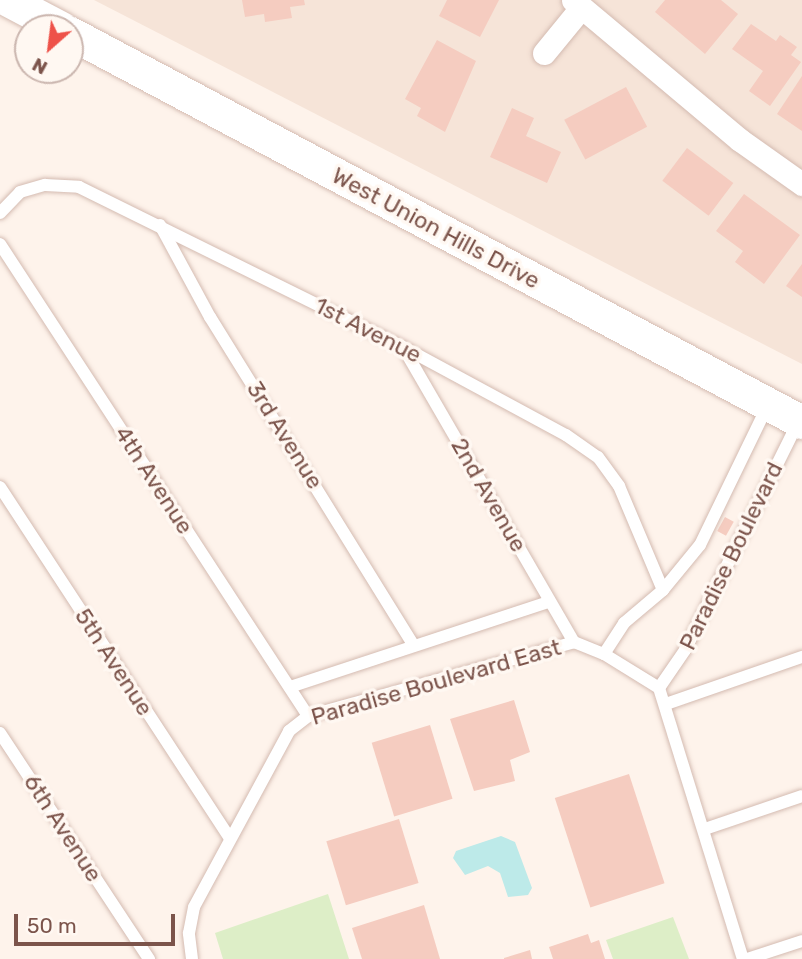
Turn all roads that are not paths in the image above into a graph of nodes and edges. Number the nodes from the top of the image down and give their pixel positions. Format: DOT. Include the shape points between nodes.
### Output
graph roads {
  1 [pos="8,0"];
  2 [pos="576,4"];
  3 [pos="34,14"];
  4 [pos="84,40"];
  5 [pos="544,52"];
  6 [pos="802,184"];
  7 [pos="0,213"];
  8 [pos="160,224"];
  9 [pos="0,244"];
  10 [pos="403,348"];
  11 [pos="768,405"];
  12 [pos="800,421"];
  13 [pos="0,487"];
  14 [pos="663,590"];
  15 [pos="548,602"];
  16 [pos="574,642"];
  17 [pos="413,644"];
  18 [pos="604,654"];
  19 [pos="802,657"];
  20 [pos="290,687"];
  21 [pos="659,688"];
  22 [pos="666,704"];
  23 [pos="308,716"];
  24 [pos="0,733"];
  25 [pos="802,796"];
  26 [pos="705,829"];
  27 [pos="229,837"];
  28 [pos="802,941"];
  29 [pos="149,959"];
  30 [pos="192,959"];
  31 [pos="745,959"];
  1 -- 3 [label="main road"];
  2 -- 5 [label="street"];
  2 -- 6 [label="street" via="740,140"];
  4 -- 11 [label="main road, West Union Hills Drive"];
  7 -- 8 [label="lane, 1st Avenue" via="20,192 61,184"];
  8 -- 10 [label="lane, 1st Avenue"];
  8 -- 17 [label="lane, 3rd Avenue" via="211,317"];
  9 -- 20 [label="lane, 4th Avenue"];
  10 -- 14 [label="lane, 1st Avenue" via="598,457 631,510"];
  10 -- 15 [label="lane, 2nd Avenue"];
  11 -- 12 [label="main road, West Union Hills Drive"];
  11 -- 14 [label="lane, Paradise Boulevard" via="700,545"];
  12 -- 21 [label="lane, Paradise Boulevard" via="685,650"];
  13 -- 27 [label="lane, 5th Avenue"];
  14 -- 18 [label="lane, Paradise Boulevard" via="624,623"];
  15 -- 16 [label="lane, 2nd Avenue"];
  15 -- 17 [label="lane"];
  16 -- 18 [label="lane, Paradise Boulevard East"];
  16 -- 23 [label="lane, Paradise Boulevard East"];
  17 -- 20 [label="lane"];
  18 -- 21 [label="lane, Paradise Boulevard East"];
  19 -- 22 [label="lane"];
  20 -- 23 [label="lane, 4th Avenue"];
  21 -- 22 [label="lane"];
  22 -- 26 [label="lane"];
  23 -- 27 [label="lane, Paradise Boulevard East" via="289,731"];
  24 -- 29 [label="lane, 6th Avenue"];
  25 -- 26 [label="lane"];
  26 -- 31 [label="lane"];
  27 -- 30 [label="lane, Paradise Boulevard East" via="190,918"];
  28 -- 31 [label="lane"];
}
